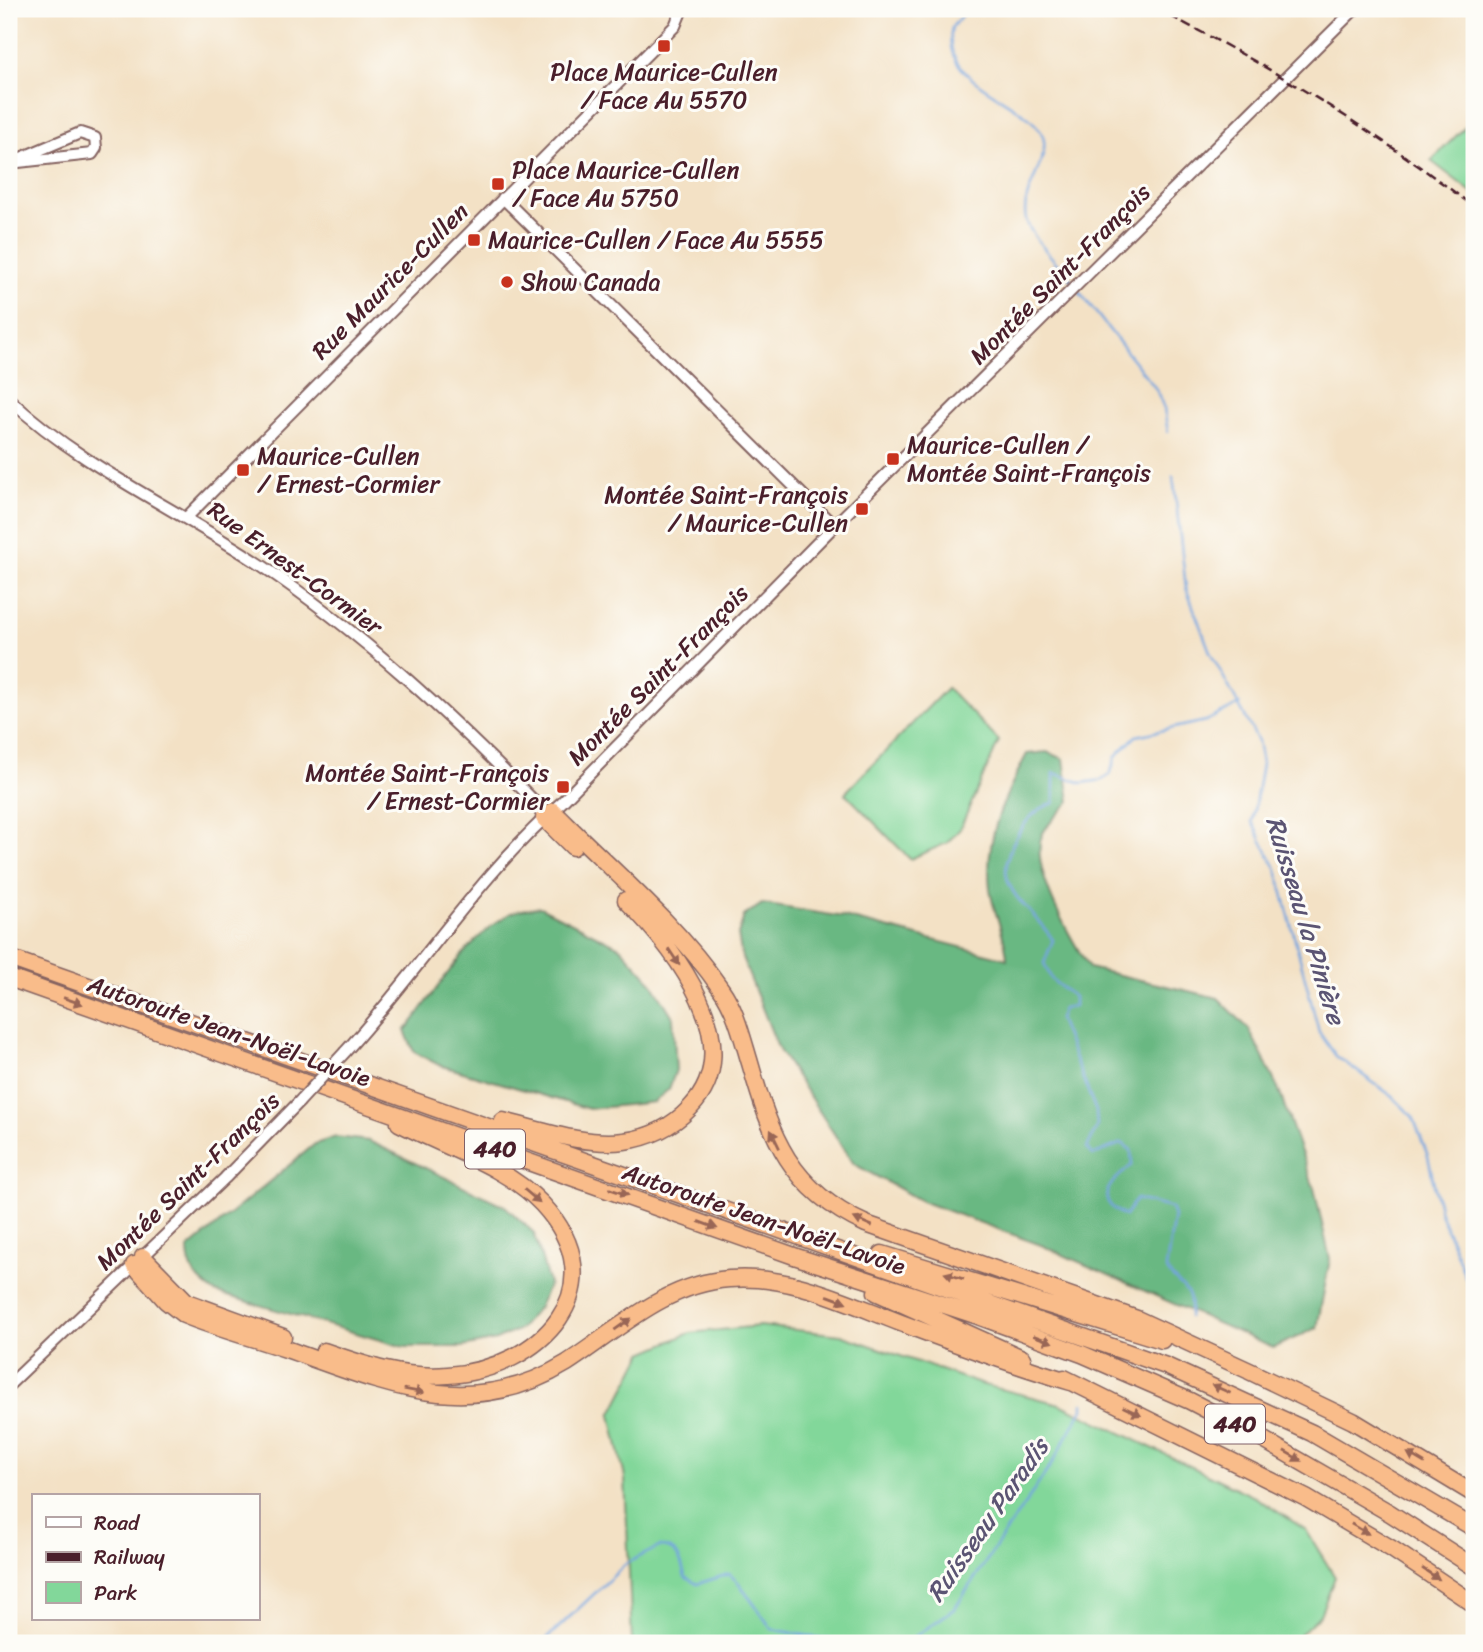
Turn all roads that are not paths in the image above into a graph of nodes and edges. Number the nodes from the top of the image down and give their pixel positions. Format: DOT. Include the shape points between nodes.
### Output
graph roads {
  1 [pos="682,9"];
  2 [pos="1356,9"];
  3 [pos="9,163"];
  4 [pos="503,198"];
  5 [pos="9,399"];
  6 [pos="187,517"];
  7 [pos="834,526"];
  8 [pos="548,814"];
  9 [pos="9,958"];
  10 [pos="9,978"];
  11 [pos="347,1097"];
  12 [pos="415,1101"];
  13 [pos="705,1201"];
  14 [pos="797,1257"];
  15 [pos="139,1261"];
  16 [pos="1256,1374"];
  17 [pos="1071,1382"];
  18 [pos="9,1385"];
  19 [pos="1474,1494"];
  20 [pos="1474,1528"];
  21 [pos="1474,1567"];
  22 [pos="1473,1602"];
  1 -- 4 [label="street" via="674,26"];
  2 -- 7 [label="street, Montée Saint-François"];
  3 -- 3 [label="street" via="80,133 95,138 96,148 84,157"];
  4 -- 6 [label="street, Rue Maurice-Cullen"];
  4 -- 7 [label="street, Rue Maurice-Cullen"];
  5 -- 6 [label="street, Rue Ernest-Cormier" via="82,455"];
  6 -- 8 [label="street, Rue Ernest-Cormier" via="294,588 388,662"];
  7 -- 8 [label="street, Montée Saint-François"];
  8 -- 12 [label="highway, one-way" via="648,922 683,971 711,1035 712,1065 705,1089 672,1123 622,1141 574,1138"];
  8 -- 15 [label="street, Montée Saint-François, bridge" via="485,879 405,984 345,1052"];
  16 -- 8 [label="highway, one-way" via="1136,1319 866,1224 816,1193 789,1164 772,1134 737,1021 719,986 669,928"];
  9 -- 12 [label="highway, Autoroute Jean-Noël-Lavoie / 440"];
  10 -- 11 [label="highway, Autoroute Jean-Noël-Lavoie / 440, one-way"];
  11 -- 14 [label="highway, Autoroute Jean-Noël-Lavoie / 440, one-way"];
  11 -- 15 [label="highway, one-way" via="499,1173 547,1211 568,1247 573,1283 564,1311 540,1342 515,1358 473,1372 436,1376 388,1371 192,1305"];
  12 -- 13 [label="highway, Autoroute Jean-Noël-Lavoie / 440"];
  16 -- 13 [label="highway, one-way" via="1130,1329"];
  20 -- 13 [label="highway, Autoroute Jean-Noël-Lavoie / 440, one-way" via="1340,1448 1203,1381"];
  14 -- 17 [label="highway"];
  14 -- 21 [label="highway, Autoroute Jean-Noël-Lavoie / 440, one-way" via="989,1320 1146,1381 1277,1447"];
  15 -- 17 [label="highway, one-way" via="171,1306 184,1315 382,1383 424,1392 474,1394 528,1381 561,1366 673,1294 741,1278 770,1280 818,1293"];
  15 -- 18 [label="street, Montée Saint-François"];
  19 -- 16 [label="highway, one-way" via="1362,1426"];
  17 -- 22 [label="highway, one-way" via="1306,1499"];
}
